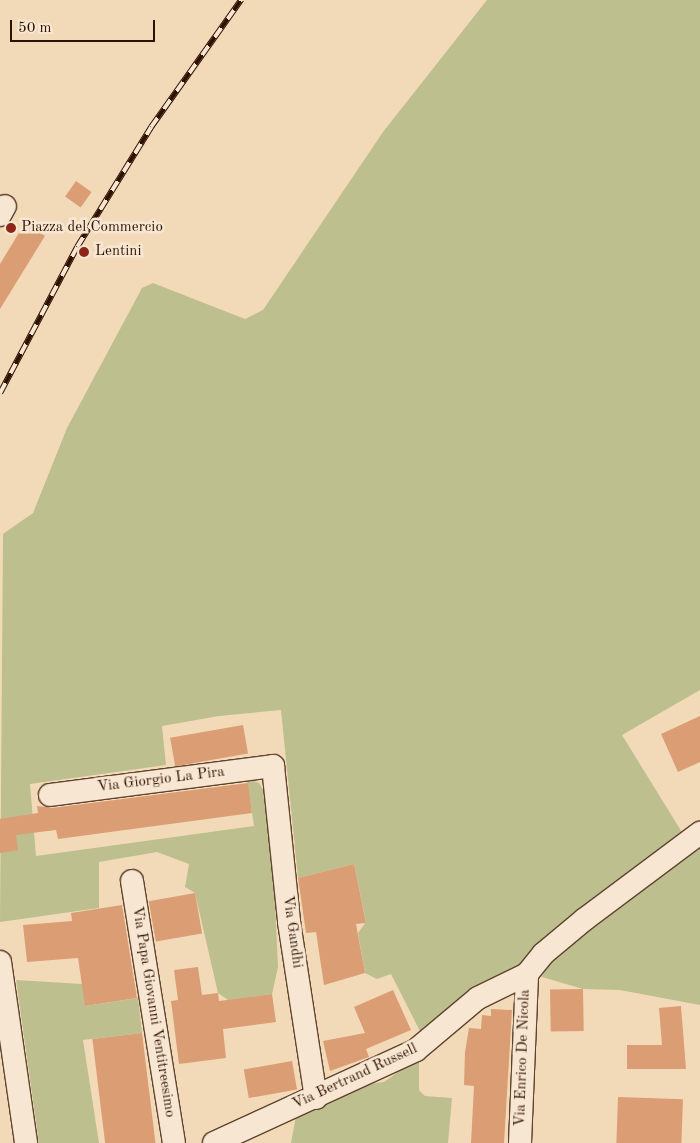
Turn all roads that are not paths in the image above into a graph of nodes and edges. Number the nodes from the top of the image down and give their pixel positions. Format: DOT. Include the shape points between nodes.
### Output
graph roads {
  1 [pos="272,766"];
  2 [pos="50,795"];
  3 [pos="700,833"];
  4 [pos="132,881"];
  5 [pos="0,962"];
  6 [pos="527,974"];
  7 [pos="316,1098"];
  8 [pos="222,1140"];
  9 [pos="26,1143"];
  10 [pos="174,1143"];
  11 [pos="520,1143"];
  1 -- 2 [label="street, Via Giorgio La Pira"];
  1 -- 7 [label="street, Via Gandhi" via="289,922"];
  3 -- 6 [label="street, Via Bertrand Russell" via="585,919 543,954"];
  4 -- 10 [label="street, Via Papa Giovanni Ventitreesimo"];
  5 -- 9 [label="street"];
  6 -- 7 [label="street, Via Bertrand Russell" via="478,998 416,1050"];
  6 -- 11 [label="street, Via Enrico De Nicola"];
  7 -- 8 [label="street, Via Bertrand Russell"];
}
